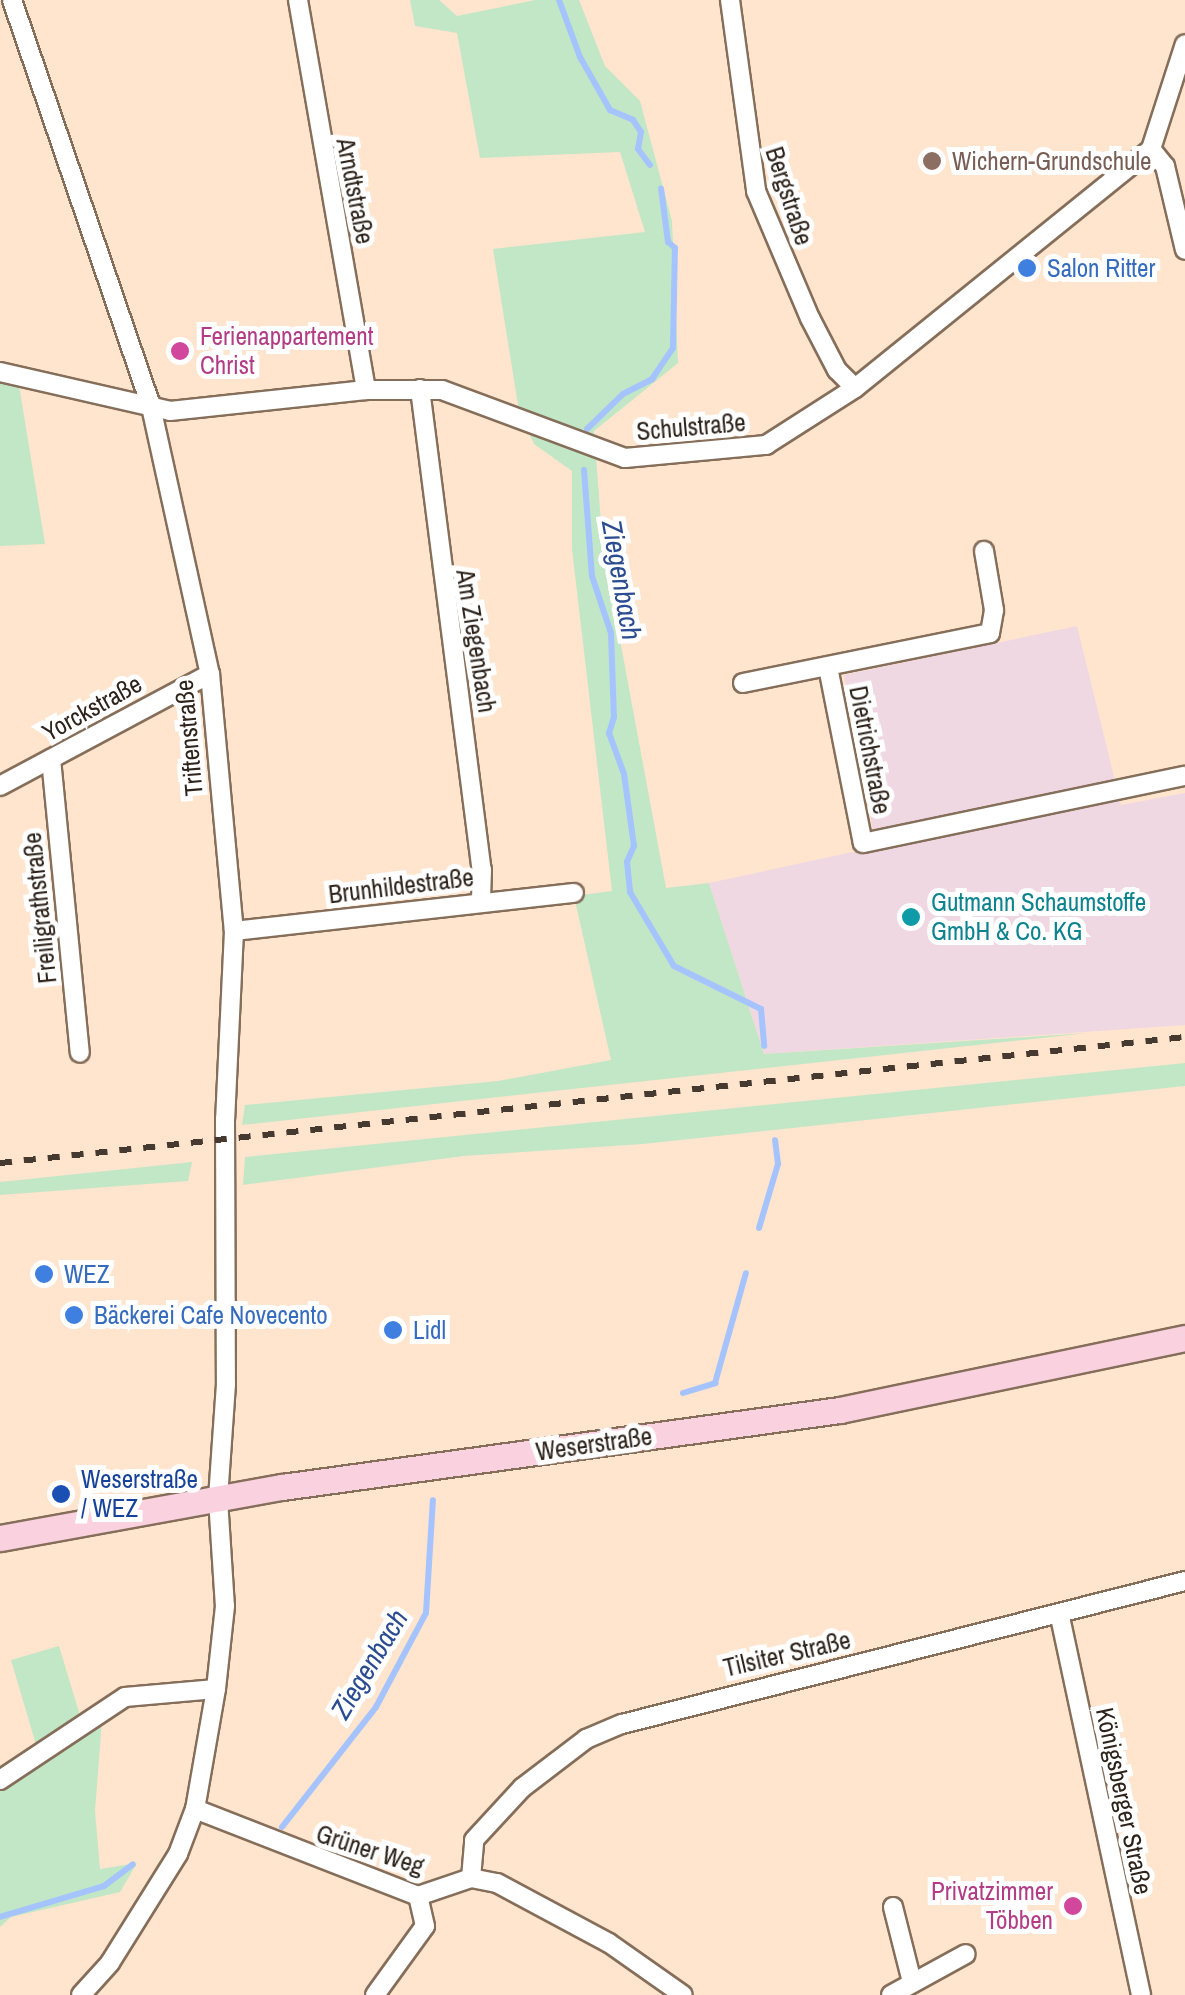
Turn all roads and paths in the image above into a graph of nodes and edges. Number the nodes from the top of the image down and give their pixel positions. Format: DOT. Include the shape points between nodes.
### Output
graph roads {
  1 [pos="12,0"];
  2 [pos="298,0"];
  3 [pos="730,0"];
  4 [pos="1185,44"];
  5 [pos="1177,100"];
  6 [pos="1151,149"];
  7 [pos="1185,250"];
  8 [pos="0,372"];
  9 [pos="855,388"];
  10 [pos="420,389"];
  11 [pos="366,390"];
  12 [pos="150,402"];
  13 [pos="984,552"];
  14 [pos="828,667"];
  15 [pos="210,674"];
  16 [pos="743,683"];
  17 [pos="51,758"];
  18 [pos="1185,776"];
  19 [pos="0,786"];
  20 [pos="574,893"];
  21 [pos="481,901"];
  22 [pos="234,931"];
  23 [pos="80,1053"];
  24 [pos="1185,1338"];
  25 [pos="218,1499"];
  26 [pos="0,1538"];
  27 [pos="1185,1581"];
  28 [pos="1060,1617"];
  29 [pos="216,1689"];
  30 [pos="0,1780"];
  31 [pos="194,1809"];
  32 [pos="471,1878"];
  33 [pos="418,1896"];
  34 [pos="893,1907"];
  35 [pos="966,1954"];
  36 [pos="912,1982"];
  37 [pos="81,1995"];
  38 [pos="375,1995"];
  39 [pos="683,1995"];
  40 [pos="891,1995"];
  41 [pos="1141,1995"];
  1 -- 12 [label="street, Triftenstraße"];
  2 -- 11 [label="street, Arndtstraße"];
  3 -- 9 [label="street, Bergstraße" via="756,192 810,318 837,370"];
  4 -- 5 [label="street"];
  5 -- 6 [label="street"];
  6 -- 7 [label="street" via="1164,166"];
  6 -- 9 [label="street, Schulstraße"];
  8 -- 12 [label="street, Schulstraße"];
  9 -- 10 [label="street, Schulstraße" via="766,444 625,458 574,444 472,398"];
  10 -- 11 [label="street, Schulstraße"];
  10 -- 21 [label="street, Am Ziegenbach"];
  11 -- 12 [label="street, Schulstraße" via="170,411"];
  12 -- 15 [label="street, Triftenstraße"];
  13 -- 14 [label="street, Dietrichstraße" via="994,610 990,633"];
  14 -- 16 [label="street, Dietrichstraße"];
  14 -- 18 [label="street, Dietrichstraße" via="862,843"];
  15 -- 17 [label="street, Yorckstraße"];
  15 -- 22 [label="street, Triftenstraße"];
  17 -- 19 [label="street, Yorckstraße"];
  17 -- 23 [label="street, Freiligrathstraße"];
  20 -- 21 [label="street, Brunhildestraße"];
  21 -- 22 [label="street, Brunhildestraße"];
  22 -- 25 [label="street, Triftenstraße"];
  24 -- 25 [label="street, Weserstraße" via="840,1410"];
  25 -- 26 [label="street, Weserstraße"];
  25 -- 29 [label="street, Triftenstraße" via="224,1606"];
  27 -- 28 [label="street, Tilsiter Straße"];
  28 -- 32 [label="street, Tilsiter Straße" via="652,1712 586,1740 548,1764 474,1840"];
  28 -- 41 [label="street, Königsberger Straße"];
  29 -- 30 [label="street" via="125,1696"];
  29 -- 31 [label="street, Triftenstraße"];
  31 -- 33 [label="street, Grüner Weg"];
  31 -- 37 [label="street, Triftenstraße" via="147,1904"];
  32 -- 33 [label="street, Grüner Weg"];
  32 -- 39 [label="street" via="497,1883 609,1943"];
  33 -- 38 [label="street" via="425,1926"];
  34 -- 36 [label="street"];
  35 -- 36 [label="street"];
  36 -- 40 [label="street"];
}
